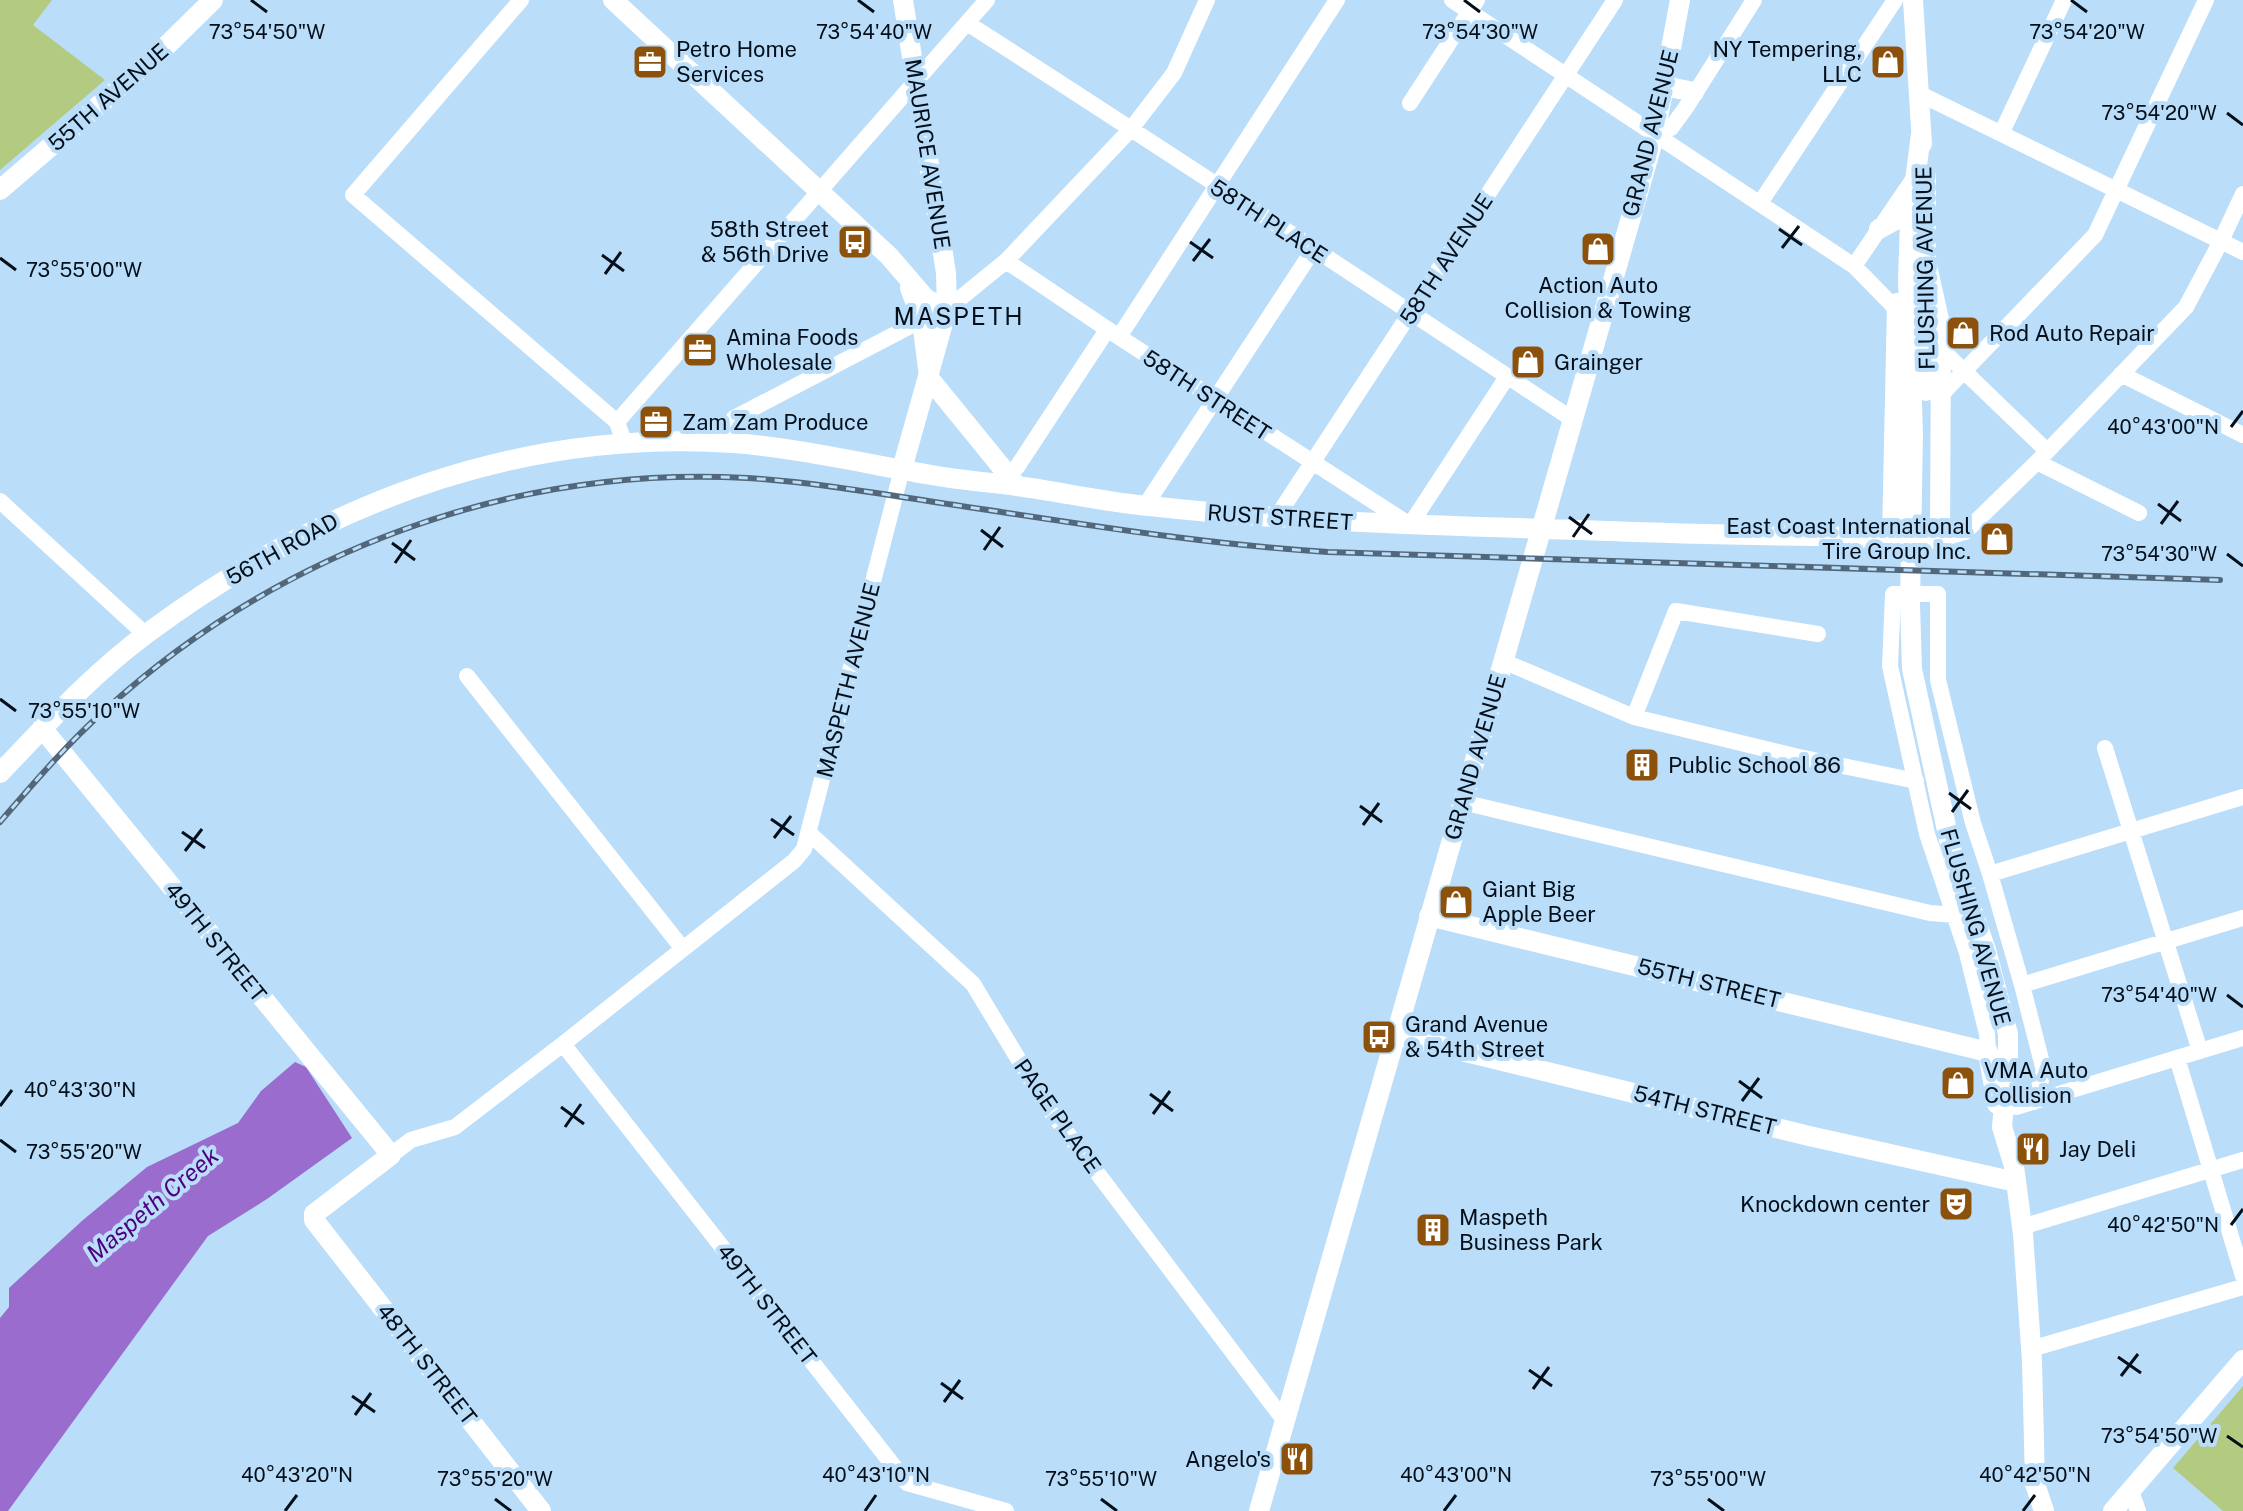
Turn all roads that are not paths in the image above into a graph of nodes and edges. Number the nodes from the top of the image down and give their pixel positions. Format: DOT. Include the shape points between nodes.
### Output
graph roads {
  1 [pos="213,0"];
  2 [pos="521,0"];
  3 [pos="613,0"];
  4 [pos="903,0"];
  5 [pos="987,0"];
  6 [pos="1207,0"];
  7 [pos="1337,0"];
  8 [pos="1452,0"];
  9 [pos="1615,0"];
  10 [pos="1680,0"];
  11 [pos="1754,0"];
  12 [pos="1895,0"];
  13 [pos="1913,0"];
  14 [pos="2064,0"];
  15 [pos="2206,0"];
  16 [pos="1473,6"];
  17 [pos="967,23"];
  18 [pos="1566,75"];
  19 [pos="916,80"];
  20 [pos="1664,86"];
  21 [pos="1694,92"];
  22 [pos="1918,93"];
  23 [pos="1410,103"];
  24 [pos="1131,129"];
  25 [pos="2002,132"];
  26 [pos="1655,134"];
  27 [pos="1921,134"];
  28 [pos="1916,175"];
  29 [pos="1216,187"];
  30 [pos="2117,189"];
  31 [pos="0,190"];
  32 [pos="819,193"];
  33 [pos="2243,194"];
  34 [pos="1760,203"];
  35 [pos="1918,222"];
  36 [pos="1879,229"];
  37 [pos="2221,241"];
  38 [pos="1313,250"];
  39 [pos="2243,252"];
  40 [pos="1006,261"];
  41 [pos="1854,266"];
  42 [pos="1927,266"];
  43 [pos="906,277"];
  44 [pos="947,309"];
  45 [pos="1410,314"];
  46 [pos="1903,316"];
  47 [pos="922,320"];
  48 [pos="1113,334"];
  49 [pos="1941,349"];
  50 [pos="1965,371"];
  51 [pos="2121,374"];
  52 [pos="1507,377"];
  53 [pos="929,378"];
  54 [pos="1940,396"];
  55 [pos="1215,399"];
  56 [pos="1572,419"];
  57 [pos="617,422"];
  58 [pos="2243,435"];
  59 [pos="624,442"];
  60 [pos="721,443"];
  61 [pos="2042,456"];
  62 [pos="1312,463"];
  63 [pos="902,469"];
  64 [pos="1017,476"];
  65 [pos="0,501"];
  66 [pos="1145,506"];
  67 [pos="2139,513"];
  68 [pos="1276,518"];
  69 [pos="1410,525"];
  70 [pos="1540,529"];
  71 [pos="1895,539"];
  72 [pos="1936,539"];
  73 [pos="145,634"];
  74 [pos="1818,634"];
  75 [pos="1503,661"];
  76 [pos="467,676"];
  77 [pos="1634,717"];
  78 [pos="42,728"];
  79 [pos="2105,748"];
  80 [pos="0,773"];
  81 [pos="1916,781"];
  82 [pos="2243,797"];
  83 [pos="1462,802"];
  84 [pos="1969,824"];
  85 [pos="2132,830"];
  86 [pos="809,833"];
  87 [pos="1930,833"];
  88 [pos="1990,874"];
  89 [pos="1955,915"];
  90 [pos="1429,916"];
  91 [pos="2243,918"];
  92 [pos="2166,941"];
  93 [pos="683,949"];
  94 [pos="2022,985"];
  95 [pos="1396,1035"];
  96 [pos="2243,1038"];
  97 [pos="563,1044"];
  98 [pos="2200,1051"];
  99 [pos="1988,1052"];
  100 [pos="2177,1058"];
  101 [pos="2025,1104"];
  102 [pos="2002,1127"];
  103 [pos="391,1155"];
  104 [pos="2243,1160"];
  105 [pos="2211,1170"];
  106 [pos="2015,1174"];
  107 [pos="313,1218"];
  108 [pos="2022,1227"];
  109 [pos="2243,1276"];
  110 [pos="2243,1287"];
  111 [pos="2031,1349"];
  112 [pos="2243,1360"];
  113 [pos="1284,1420"];
  114 [pos="2131,1491"];
  115 [pos="541,1511"];
  116 [pos="1006,1511"];
  117 [pos="1259,1511"];
  118 [pos="2044,1511"];
  119 [pos="2113,1511"];
  120 [pos="2138,1511"];
  1 -- 31 [label="main road, 55TH AVENUE"];
  2 -- 57 [label="street" via="353,195"];
  3 -- 32 [label="main road"];
  4 -- 19 [label="main road, MAURICE AVENUE"];
  5 -- 17 [label="street"];
  6 -- 24 [label="street" via="1174,73"];
  7 -- 29 [label="street"];
  8 -- 16 [label="street"];
  9 -- 18 [label="street, 58TH AVENUE"];
  10 -- 20 [label="main road, GRAND AVENUE"];
  11 -- 21 [label="street"];
  12 -- 34 [label="street"];
  13 -- 22 [label="main road, FLUSHING AVENUE"];
  14 -- 25 [label="street"];
  15 -- 30 [label="street"];
  16 -- 18 [label="street"];
  16 -- 23 [label="street"];
  17 -- 19 [label="street"];
  17 -- 24 [label="street, 58TH PLACE"];
  18 -- 26 [label="street"];
  18 -- 45 [label="street, 58TH AVENUE"];
  19 -- 32 [label="street"];
  19 -- 44 [label="main road, MAURICE AVENUE"];
  20 -- 21 [label="main road"];
  20 -- 26 [label="main road, GRAND AVENUE"];
  21 -- 26 [label="street" via="1671,128"];
  22 -- 25 [label="street"];
  22 -- 27 [label="main road, FLUSHING AVENUE"];
  24 -- 29 [label="street, 58TH PLACE"];
  24 -- 40 [label="street"];
  25 -- 30 [label="street"];
  26 -- 34 [label="street"];
  26 -- 56 [label="main road, GRAND AVENUE"];
  27 -- 28 [label="main road, FLUSHING AVENUE"];
  27 -- 35 [label="main road, FLUSHING AVENUE" via="1926,175"];
  28 -- 35 [label="main road, FLUSHING AVENUE"];
  28 -- 36 [label="street"];
  29 -- 38 [label="street, 58TH PLACE"];
  29 -- 48 [label="street"];
  30 -- 37 [label="street"];
  30 -- 50 [label="street" via="2095,235"];
  32 -- 43 [label="main road"];
  32 -- 57 [label="street"];
  33 -- 37 [label="street"];
  34 -- 41 [label="street"];
  35 -- 36 [label="main road" via="1899,218"];
  35 -- 42 [label="main road, FLUSHING AVENUE"];
  35 -- 46 [label="main road, FLUSHING AVENUE" via="1899,271"];
  36 -- 41 [label="street"];
  37 -- 39 [label="street"];
  37 -- 51 [label="street" via="2186,307"];
  38 -- 45 [label="street, 58TH PLACE"];
  38 -- 55 [label="street"];
  40 -- 44 [label="street"];
  40 -- 48 [label="street, 58TH STREET"];
  41 -- 46 [label="street"];
  42 -- 49 [label="main road"];
  42 -- 101 [label="main road, FLUSHING AVENUE" via="1924,672 1961,835 2015,1010"];
  43 -- 44 [label="main road" via="926,299"];
  43 -- 47 [label="main road"];
  44 -- 53 [label="main road, MASPETH AVENUE"];
  45 -- 52 [label="street, 58TH PLACE"];
  45 -- 62 [label="street, 58TH AVENUE"];
  46 -- 71 [label="main road"];
  46 -- 102 [label="main road, FLUSHING AVENUE" via="1913,434 1912,669 1951,849 2008,1034"];
  47 -- 53 [label="main road"];
  47 -- 60 [label="street" via="734,418"];
  48 -- 55 [label="street, 58TH STREET"];
  48 -- 64 [label="street"];
  49 -- 50 [label="street"];
  49 -- 54 [label="main road"];
  50 -- 54 [label="street"];
  50 -- 61 [label="street"];
  51 -- 58 [label="street"];
  51 -- 61 [label="street"];
  52 -- 56 [label="street, 58TH PLACE"];
  52 -- 69 [label="street"];
  53 -- 63 [label="main road, MASPETH AVENUE"];
  53 -- 64 [label="main road"];
  54 -- 72 [label="main road"];
  55 -- 62 [label="street, 58TH STREET"];
  55 -- 66 [label="street"];
  56 -- 70 [label="main road, GRAND AVENUE"];
  57 -- 59 [label="street"];
  59 -- 60 [label="main road, RUST STREET"];
  59 -- 73 [label="main road, 56TH ROAD" via="473,468 395,494 323,524 238,570"];
  60 -- 63 [label="main road, RUST STREET"];
  61 -- 67 [label="street"];
  61 -- 72 [label="street" via="1965,532"];
  62 -- 68 [label="street, 58TH AVENUE"];
  62 -- 69 [label="street, 58TH STREET"];
  63 -- 64 [label="main road, RUST STREET"];
  63 -- 86 [label="street, MASPETH AVENUE"];
  64 -- 66 [label="main road, RUST STREET" via="1048,491"];
  65 -- 73 [label="street"];
  66 -- 68 [label="main road, RUST STREET"];
  68 -- 69 [label="main road, RUST STREET"];
  69 -- 70 [label="main road, RUST STREET"];
  70 -- 71 [label="main road, RUST STREET"];
  70 -- 75 [label="main road, GRAND AVENUE"];
  71 -- 72 [label="main road, RUST STREET"];
  73 -- 78 [label="main road, 56TH ROAD"];
  74 -- 77 [label="street" via="1676,611"];
  75 -- 77 [label="street"];
  75 -- 83 [label="main road, GRAND AVENUE"];
  76 -- 93 [label="street"];
  77 -- 81 [label="street"];
  78 -- 80 [label="main road, 56TH ROAD"];
  78 -- 103 [label="main road, 49TH STREET"];
  79 -- 85 [label="street"];
  81 -- 84 [label="street, FLUSHING AVENUE" via="1890,666 1893,594 1938,594 1938,680"];
  81 -- 87 [label="street, FLUSHING AVENUE"];
  82 -- 85 [label="street"];
  83 -- 89 [label="street"];
  83 -- 90 [label="main road, GRAND AVENUE"];
  84 -- 87 [label="street"];
  84 -- 88 [label="street, FLUSHING AVENUE"];
  85 -- 88 [label="street"];
  85 -- 92 [label="street"];
  86 -- 93 [label="street, MASPETH AVENUE" via="794,861"];
  86 -- 113 [label="street, PAGE PLACE" via="973,984 1046,1105"];
  87 -- 89 [label="street, FLUSHING AVENUE"];
  88 -- 94 [label="street, FLUSHING AVENUE"];
  89 -- 99 [label="street, FLUSHING AVENUE" via="1982,1010"];
  90 -- 95 [label="main road, GRAND AVENUE"];
  90 -- 99 [label="main road, 55TH STREET"];
  91 -- 92 [label="street"];
  92 -- 94 [label="street"];
  92 -- 98 [label="street"];
  93 -- 97 [label="street, MASPETH AVENUE"];
  94 -- 101 [label="street, FLUSHING AVENUE" via="2044,1071"];
  95 -- 106 [label="main road, 54TH STREET" via="1809,1136"];
  95 -- 113 [label="main road, GRAND AVENUE"];
  96 -- 98 [label="street"];
  97 -- 103 [label="street, MASPETH AVENUE" via="455,1127 411,1140"];
  97 -- 116 [label="street, 49TH STREET" via="907,1483"];
  98 -- 100 [label="street"];
  99 -- 102 [label="main road"];
  100 -- 101 [label="street"];
  100 -- 105 [label="street"];
  101 -- 106 [label="main road, FLUSHING AVENUE"];
  102 -- 106 [label="main road, FLUSHING AVENUE"];
  103 -- 107 [label="main road, MASPETH AVENUE"];
  104 -- 105 [label="street"];
  105 -- 108 [label="street"];
  105 -- 109 [label="street"];
  106 -- 108 [label="main road, FLUSHING AVENUE"];
  107 -- 115 [label="main road, 48TH STREET"];
  108 -- 111 [label="main road, FLUSHING AVENUE"];
  110 -- 111 [label="street"];
  111 -- 118 [label="main road, FLUSHING AVENUE" via="2035,1484"];
  112 -- 114 [label="main road"];
  113 -- 117 [label="main road, GRAND AVENUE"];
  114 -- 119 [label="main road"];
  114 -- 120 [label="street"];
}
